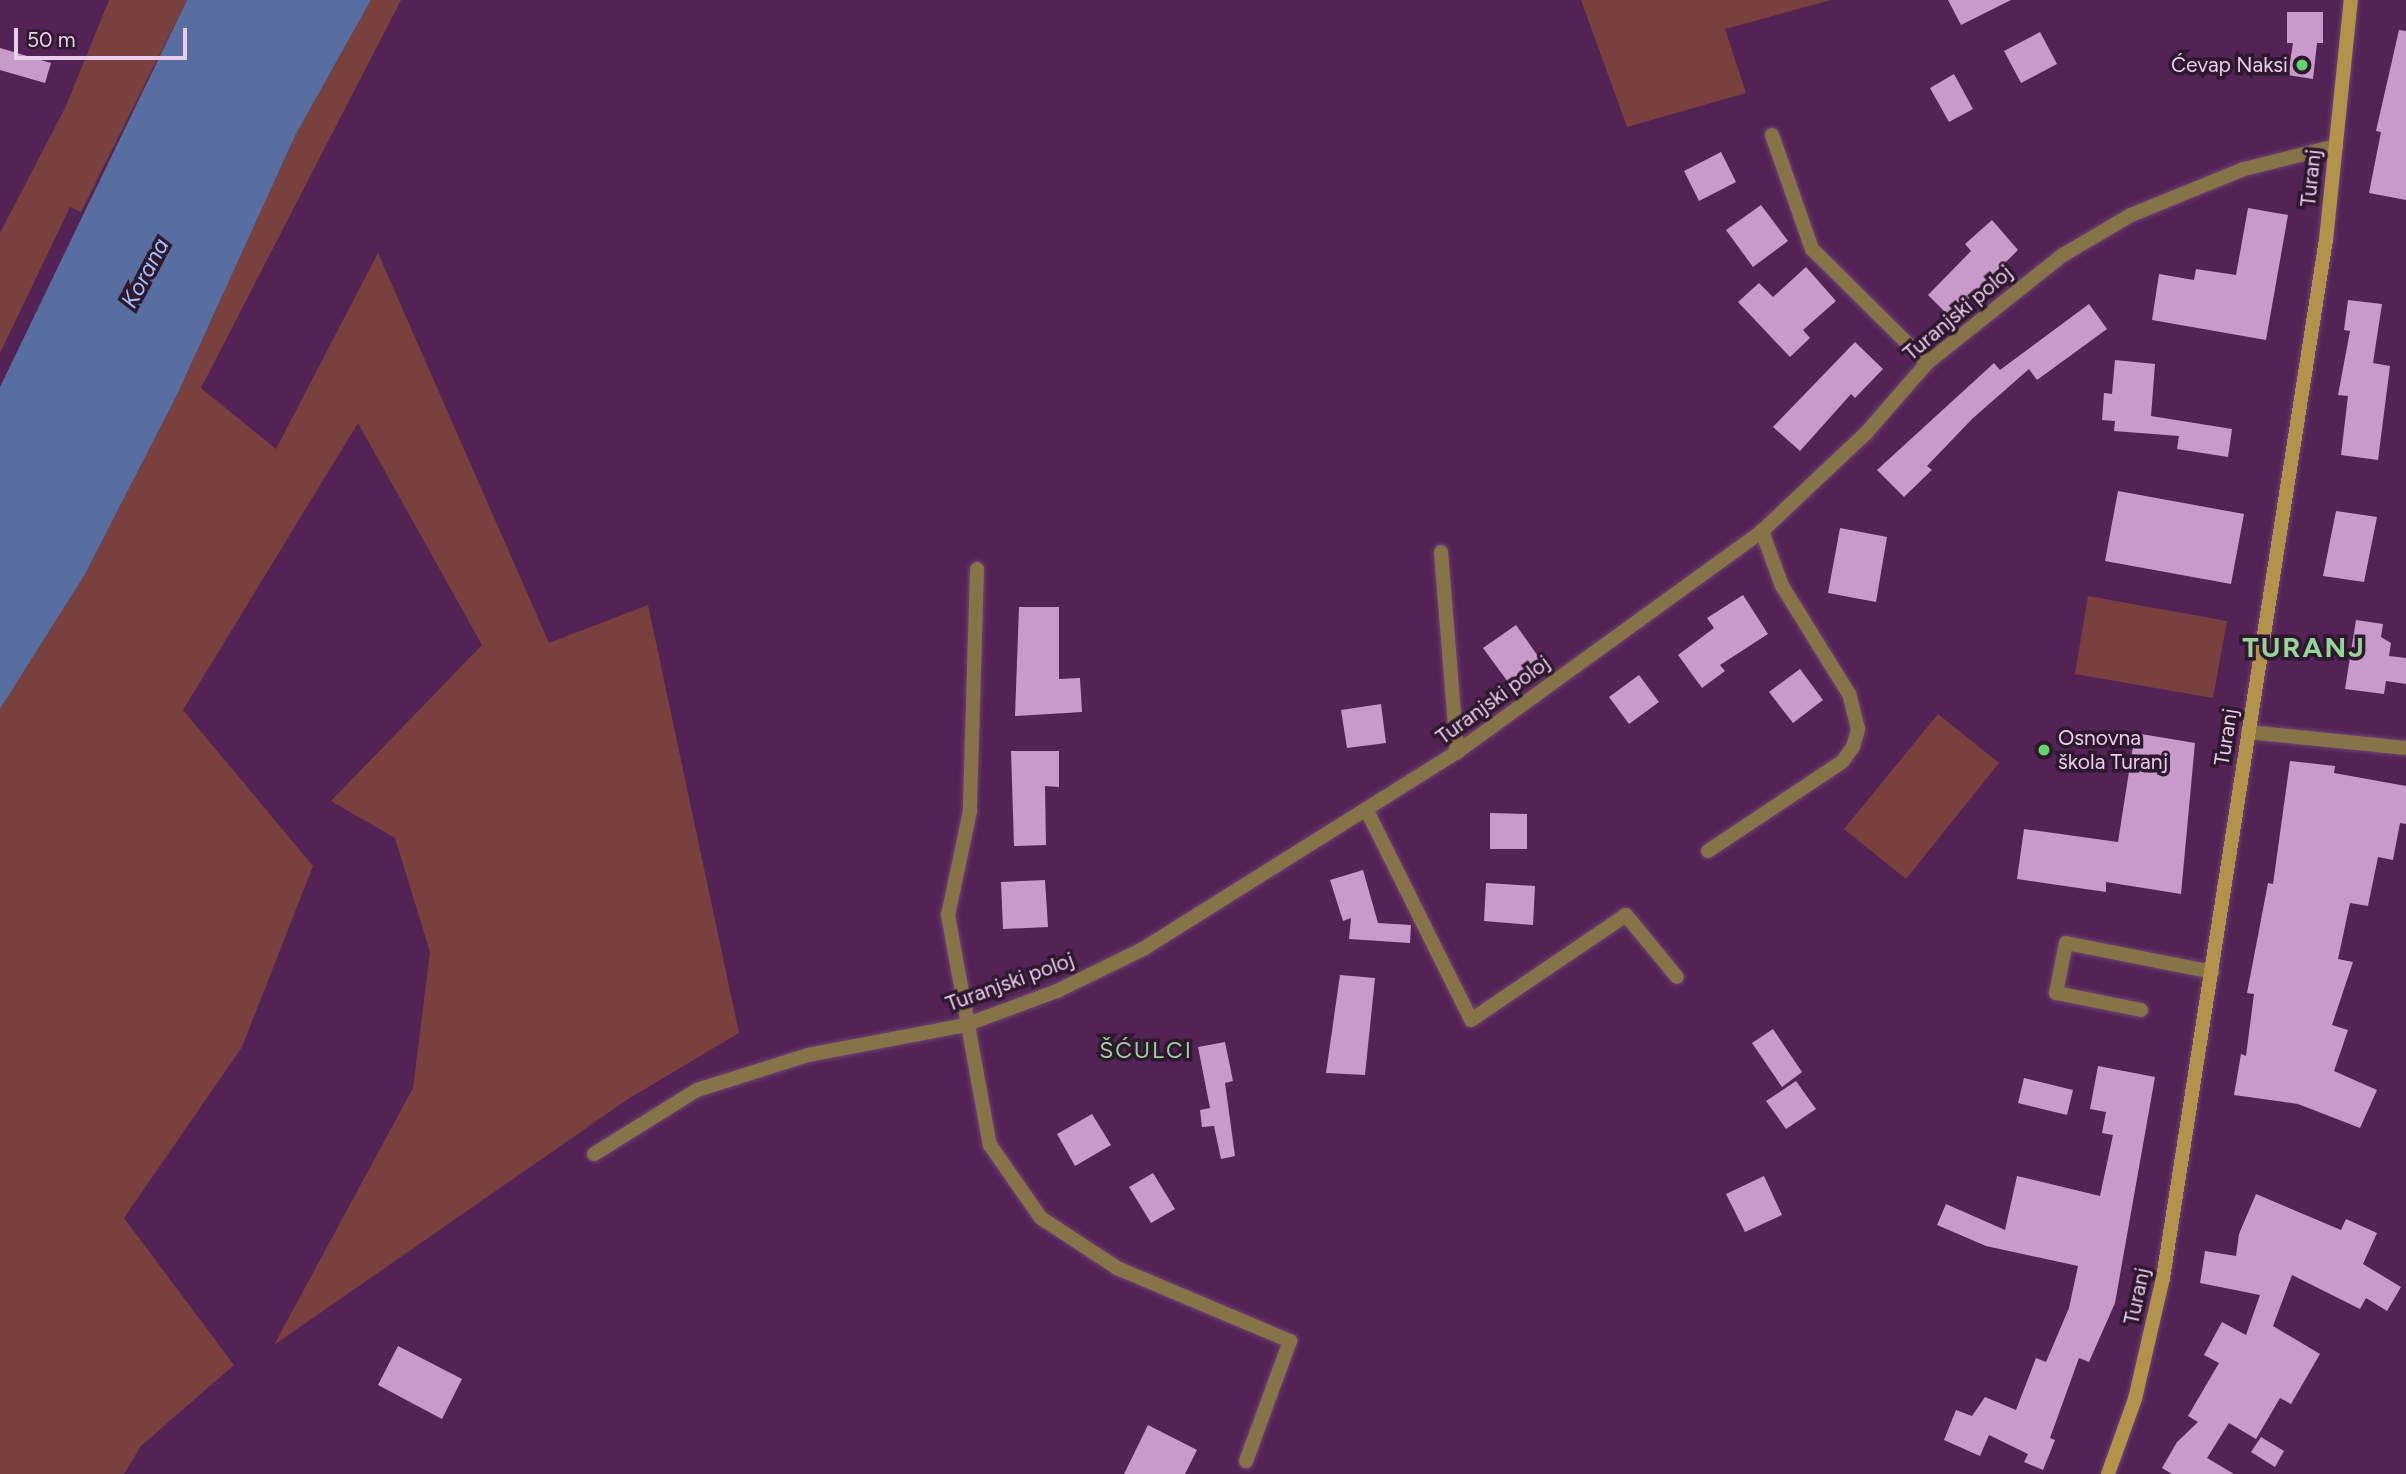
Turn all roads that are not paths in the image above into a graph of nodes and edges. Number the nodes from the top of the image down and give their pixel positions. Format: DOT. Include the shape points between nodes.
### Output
graph roads {
  1 [pos="2351,0"];
  2 [pos="1772,135"];
  3 [pos="2336,146"];
  4 [pos="1927,363"];
  5 [pos="1762,531"];
  6 [pos="1441,552"];
  7 [pos="977,569"];
  8 [pos="2248,732"];
  9 [pos="2406,748"];
  10 [pos="1457,752"];
  11 [pos="1367,811"];
  12 [pos="1708,851"];
  13 [pos="2212,972"];
  14 [pos="1677,976"];
  15 [pos="2141,1010"];
  16 [pos="965,1025"];
  17 [pos="594,1154"];
  18 [pos="1246,1461"];
  19 [pos="2108,1474"];
  1 -- 3 [label="main road, Turanj"];
  2 -- 4 [label="street" via="1812,249"];
  3 -- 4 [label="street, Turanjski poloj" via="2244,169 2131,215 2063,255"];
  3 -- 8 [label="main road, Turanj" via="2326,240"];
  4 -- 5 [label="street, Turanjski poloj" via="1866,433"];
  5 -- 10 [label="street, Turanjski poloj"];
  5 -- 12 [label="street" via="1782,586 1849,694 1858,729 1842,762"];
  6 -- 10 [label="street"];
  7 -- 16 [label="street" via="970,811 948,915"];
  8 -- 9 [label="street"];
  8 -- 13 [label="main road, Turanj"];
  10 -- 11 [label="street, Turanjski poloj"];
  11 -- 14 [label="street" via="1471,1020 1626,915"];
  11 -- 16 [label="street, Turanjski poloj" via="1143,949 1057,992"];
  13 -- 15 [label="street" via="2066,943 2056,993"];
  13 -- 19 [label="main road, Turanj" via="2163,1278 2135,1399"];
  16 -- 17 [label="street, Turanjski poloj" via="808,1055 697,1090"];
  16 -- 18 [label="street" via="990,1145 1041,1218 1117,1268 1290,1341"];
}
